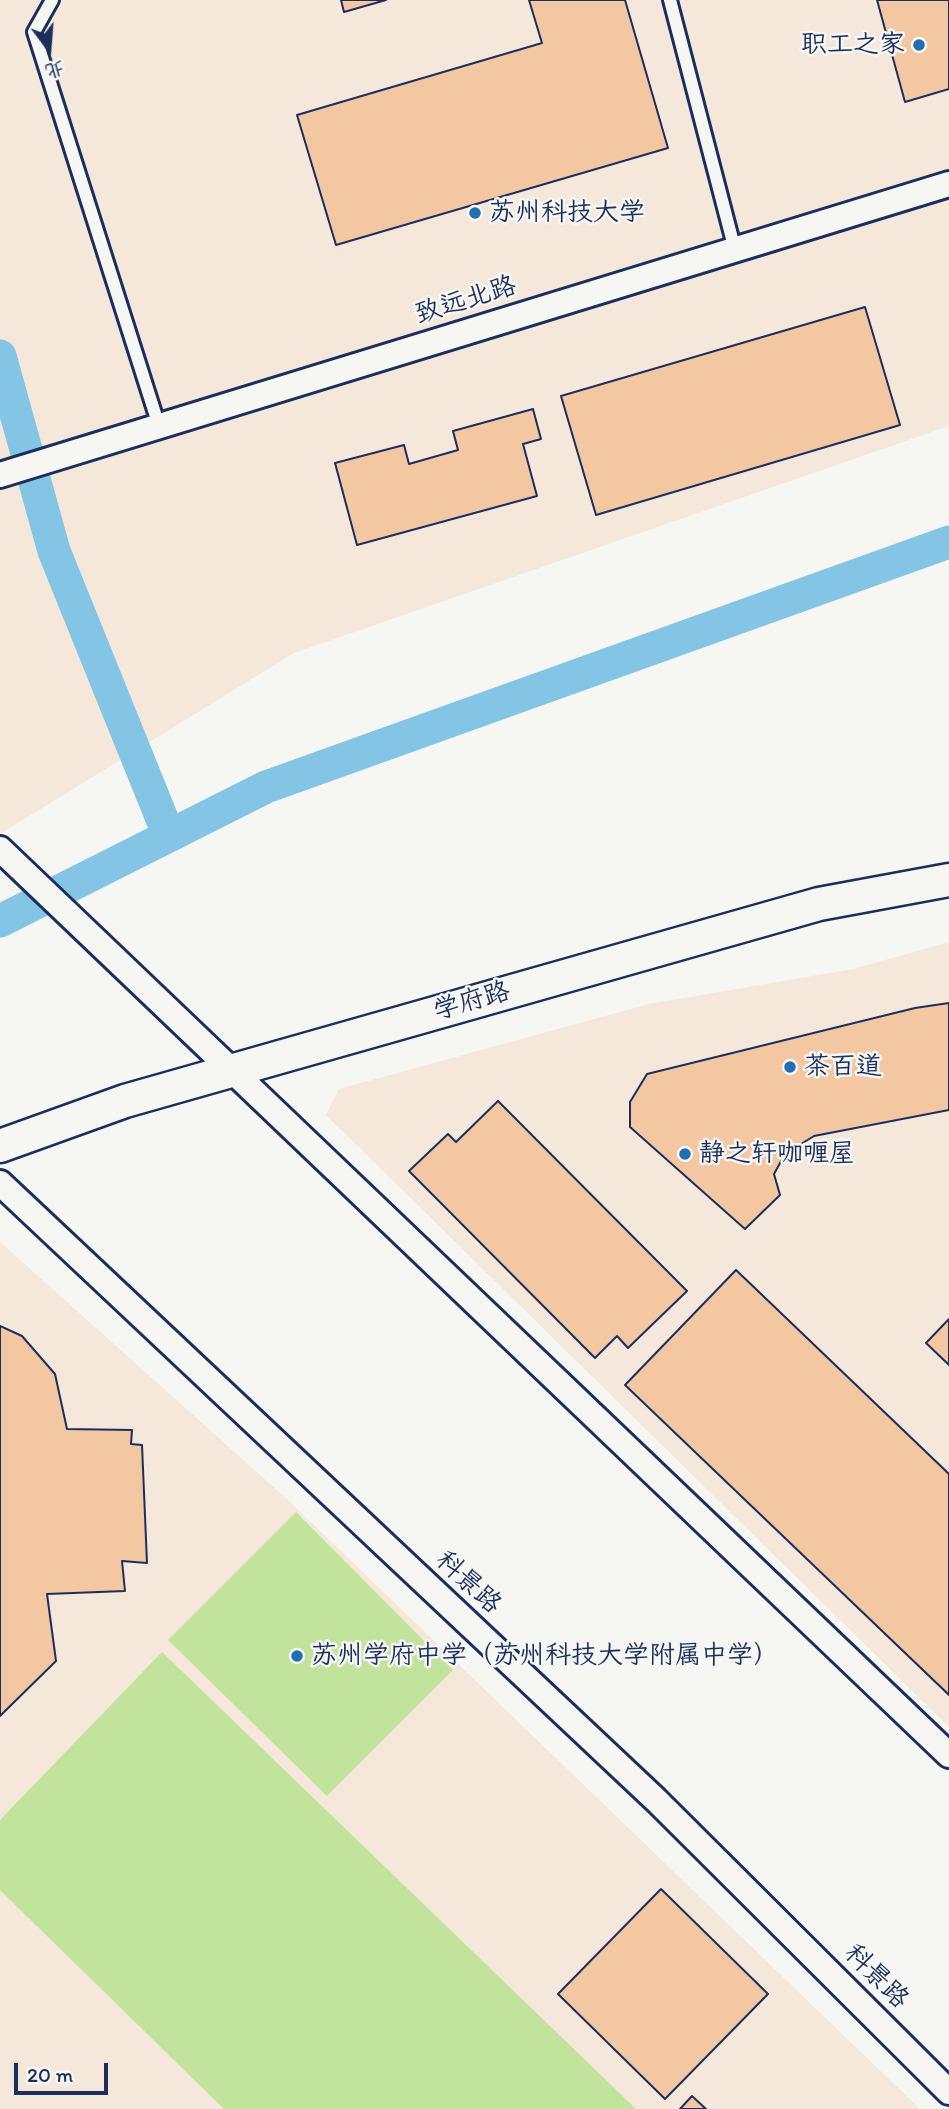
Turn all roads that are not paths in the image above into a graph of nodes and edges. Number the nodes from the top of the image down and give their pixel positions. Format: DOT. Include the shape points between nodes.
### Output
graph roads {
  1 [pos="52,0"];
  2 [pos="670,0"];
  3 [pos="949,184"];
  4 [pos="735,250"];
  5 [pos="159,426"];
  6 [pos="0,475"];
  7 [pos="0,849"];
  8 [pos="949,880"];
  9 [pos="230,1070"];
  10 [pos="0,1146"];
  11 [pos="0,1183"];
  12 [pos="949,1755"];
  13 [pos="949,2092"];
  1 -- 5 [label="lane" via="34,32"];
  2 -- 4 [label="lane"];
  3 -- 4 [label="street, 致远北路"];
  4 -- 5 [label="street, 致远北路"];
  5 -- 6 [label="street, 致远北路"];
  7 -- 9 [label="street"];
  8 -- 9 [label="street, 学府路" via="819,904"];
  9 -- 10 [label="street, 学府路" via="124,1101"];
  9 -- 12 [label="street"];
  11 -- 13 [label="street, 科景路" via="656,1800"];
}
